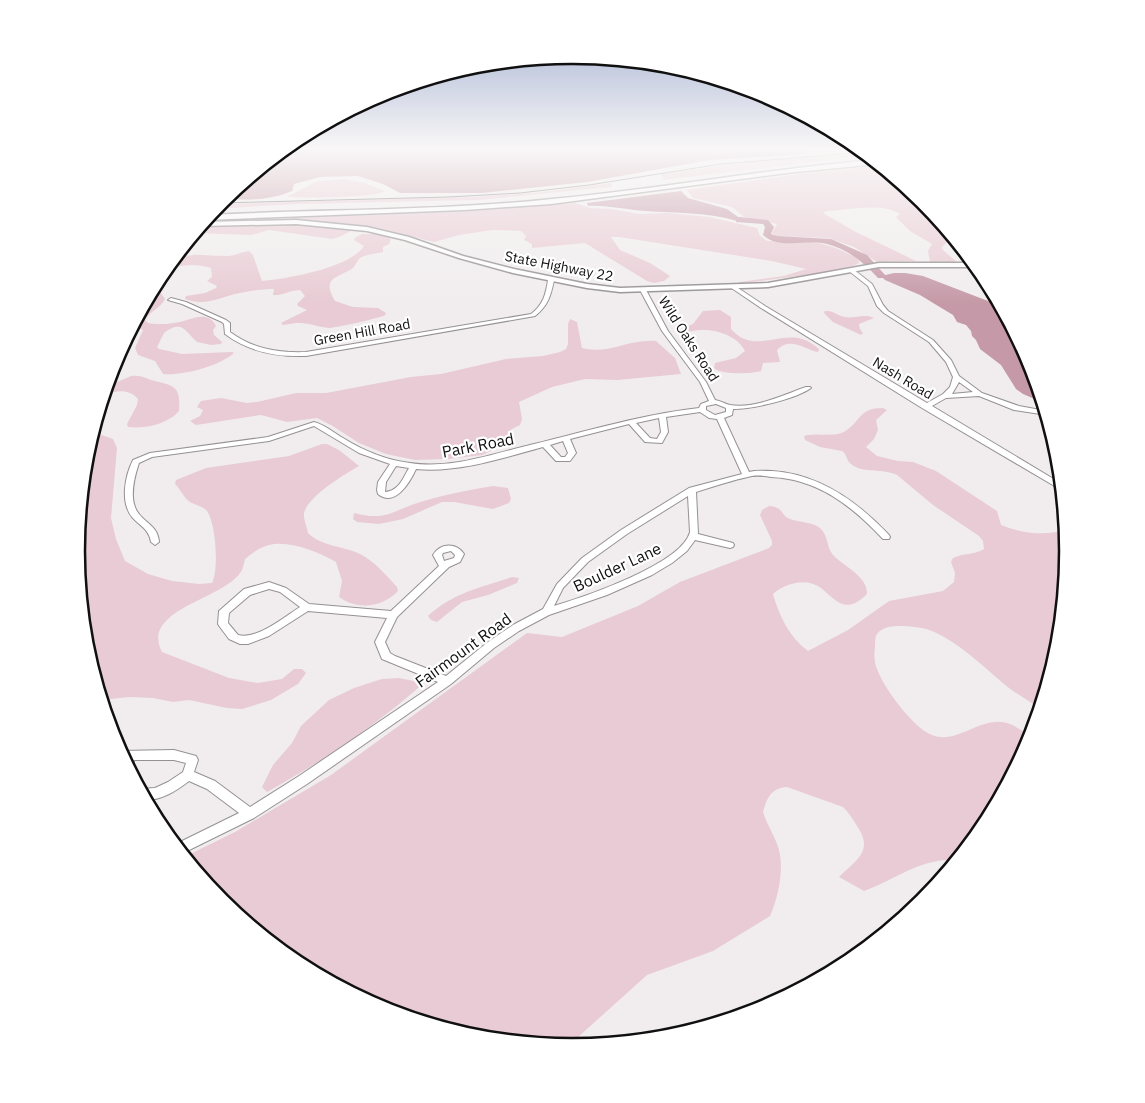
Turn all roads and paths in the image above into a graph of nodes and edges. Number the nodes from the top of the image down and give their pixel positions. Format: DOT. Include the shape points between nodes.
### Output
graph roads {
  1 [pos="464,201"];
  2 [pos="552,201"];
  3 [pos="224,212"];
  4 [pos="218,218"];
  5 [pos="212,224"];
  6 [pos="966,264"];
  7 [pos="851,270"];
  8 [pos="551,280"];
  9 [pos="733,287"];
  10 [pos="643,290"];
  11 [pos="171,300"];
  12 [pos="956,377"];
  13 [pos="808,388"];
  14 [pos="980,394"];
  15 [pos="946,396"];
  16 [pos="713,402"];
  17 [pos="925,406"];
  18 [pos="730,408"];
  19 [pos="702,410"];
  20 [pos="1040,412"];
  21 [pos="662,415"];
  22 [pos="720,418"];
  23 [pos="630,421"];
  24 [pos="566,439"];
  25 [pos="545,444"];
  26 [pos="394,463"];
  27 [pos="413,467"];
  28 [pos="746,475"];
  29 [pos="1055,483"];
  30 [pos="692,490"];
  31 [pos="692,536"];
  32 [pos="886,537"];
  33 [pos="155,542"];
  34 [pos="730,544"];
  35 [pos="446,565"];
  36 [pos="307,607"];
  37 [pos="546,612"];
  38 [pos="393,615"];
  39 [pos="447,681"];
  40 [pos="131,759"];
  41 [pos="188,774"];
  42 [pos="150,795"];
  43 [pos="250,814"];
  44 [pos="184,846"];
  1 -- 3 [label="highway"];
  2 -- 4 [label="highway"];
  5 -- 8 [label="main road, State Highway 22" via="288,222 368,229"];
  6 -- 7 [label="main road, State Highway 22" via="879,265"];
  7 -- 9 [label="main road, State Highway 22" via="789,282"];
  7 -- 12 [label="street" via="870,285 886,312 940,350 949,360"];
  8 -- 10 [label="main road, State Highway 22" via="608,289"];
  8 -- 11 [label="street, Green Hill Road" via="546,304 534,315 306,354 271,353 250,346 227,334 224,321"];
  9 -- 10 [label="main road, State Highway 22"];
  9 -- 17 [label="street, Nash Road"];
  10 -- 16 [label="street, Wild Oaks Road" via="665,331 703,382"];
  12 -- 14 [label="street"];
  12 -- 15 [label="street"];
  13 -- 18 [label="street" via="760,403"];
  14 -- 15 [label="street"];
  14 -- 20 [label="street" via="1017,408"];
  15 -- 17 [label="street"];
  16 -- 18 [label="street"];
  16 -- 19 [label="street, Park Road" via="703,406"];
  17 -- 29 [label="street, Nash Road"];
  18 -- 22 [label="street" via="729,413"];
  19 -- 21 [label="street, Park Road"];
  19 -- 22 [label="street" via="708,416"];
  21 -- 23 [label="street, Park Road"];
  21 -- 23 [label="street" via="666,428 659,441 648,440"];
  22 -- 28 [label="street"];
  23 -- 24 [label="street, Park Road"];
  24 -- 25 [label="street, Park Road"];
  24 -- 25 [label="street" via="572,453 567,459 559,459"];
  25 -- 27 [label="street, Park Road" via="449,466"];
  26 -- 27 [label="street, Park Road"];
  26 -- 27 [label="street" via="381,482 382,494 391,495 401,489"];
  26 -- 33 [label="street, Park Road" via="350,447 314,424 269,439 150,455 136,462 129,496 133,512 153,530"];
  28 -- 30 [label="street"];
  28 -- 32 [label="street" via="788,476 810,481 831,491 869,519"];
  30 -- 31 [label="street"];
  30 -- 37 [label="street" via="585,560 560,586"];
  31 -- 34 [label="street"];
  31 -- 37 [label="street, Boulder Lane" via="678,554 655,568 607,592"];
  35 -- 38 [label="street"];
  36 -- 36 [label="street" via="268,584 247,592 224,611 222,624 233,637 239,640 250,638"];
  36 -- 38 [label="street"];
  37 -- 39 [label="street, Fairmount Road" via="490,645"];
  38 -- 39 [label="street" via="380,642 386,656"];
  39 -- 43 [label="street, Fairmount Road"];
  40 -- 41 [label="street" via="174,755 192,760"];
  41 -- 42 [label="street" via="162,792"];
  41 -- 43 [label="street" via="211,785"];
  43 -- 44 [label="street, Fairmount Road"];
}
